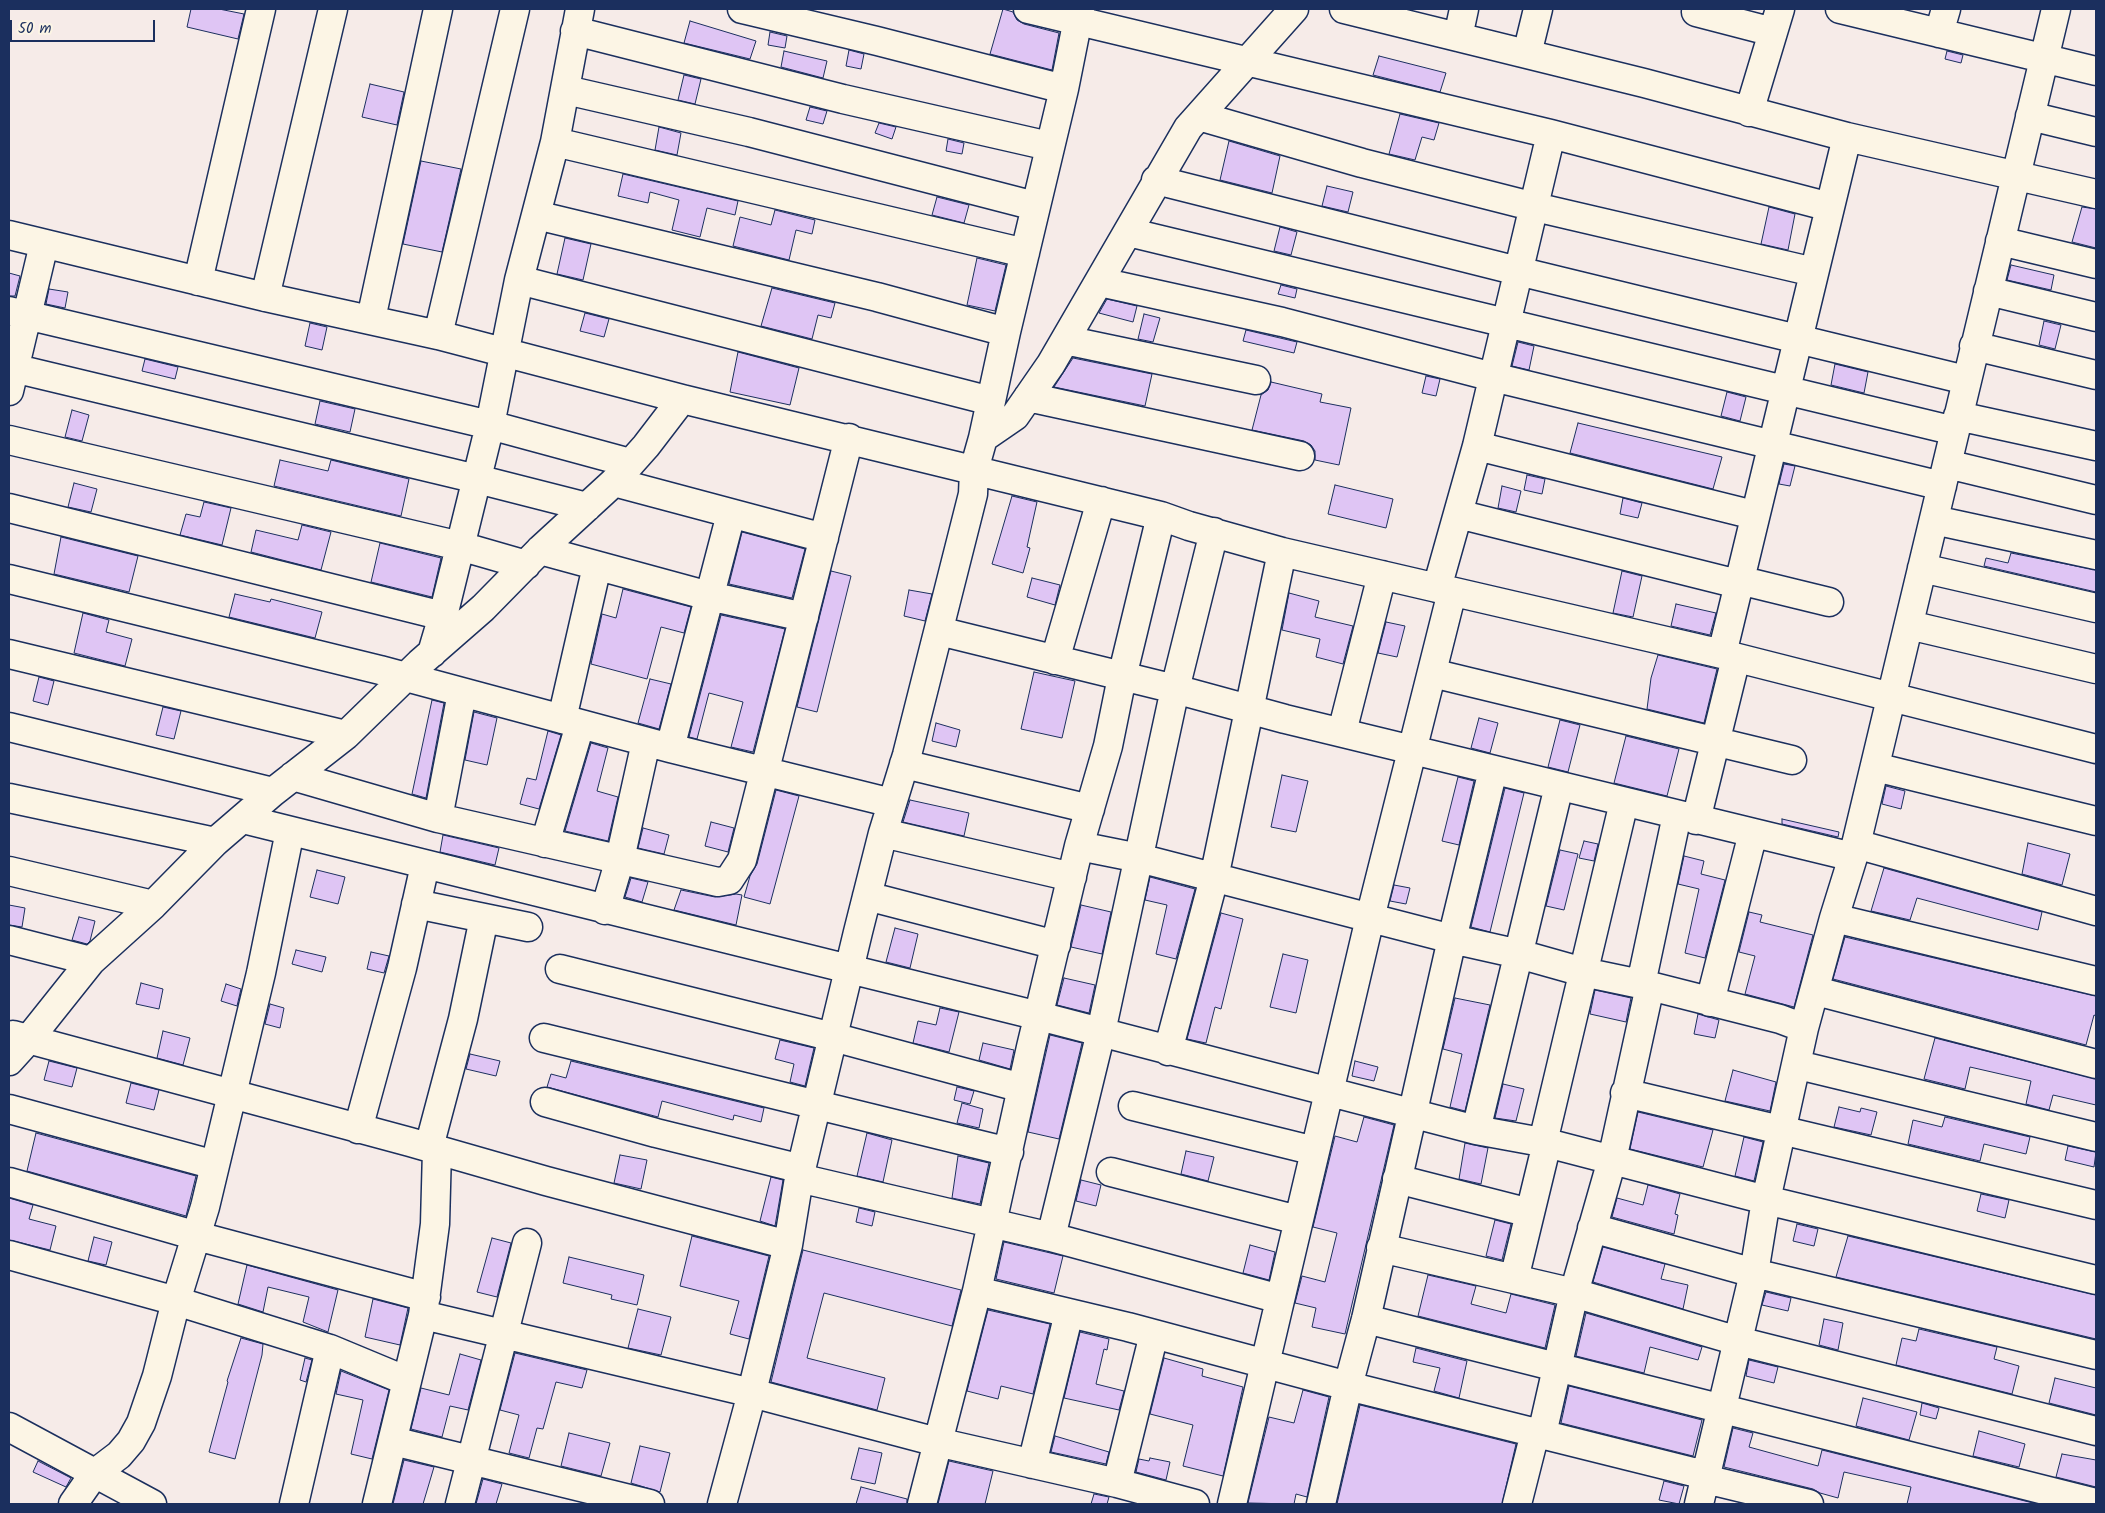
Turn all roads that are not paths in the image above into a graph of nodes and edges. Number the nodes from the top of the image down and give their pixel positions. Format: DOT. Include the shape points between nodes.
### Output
graph roads {
  1 [pos="261,9"];
  2 [pos="332,9"];
  3 [pos="438,9"];
  4 [pos="515,9"];
  5 [pos="742,9"];
  6 [pos="1028,9"];
  7 [pos="1294,9"];
  8 [pos="1344,9"];
  9 [pos="1464,9"];
  10 [pos="1538,9"];
  11 [pos="1840,9"];
  12 [pos="2056,9"];
  13 [pos="1696,12"];
  14 [pos="1386,14"];
  15 [pos="1079,15"];
  16 [pos="578,20"];
  17 [pos="1777,20"];
  18 [pos="1943,21"];
  19 [pos="1458,37"];
  20 [pos="1527,54"];
  21 [pos="2044,59"];
  22 [pos="1248,60"];
  23 [pos="2096,71"];
  24 [pos="1064,89"];
  25 [pos="566,90"];
  26 [pos="1749,112"];
  27 [pos="1199,116"];
  28 [pos="2030,116"];
  29 [pos="2096,132"];
  30 [pos="1551,134"];
  31 [pos="1847,137"];
  32 [pos="556,142"];
  33 [pos="1050,146"];
  34 [pos="2016,176"];
  35 [pos="1156,180"];
  36 [pos="2096,194"];
  37 [pos="1035,206"];
  38 [pos="1535,207"];
  39 [pos="1830,207"];
  40 [pos="536,214"];
  41 [pos="1128,232"];
  42 [pos="9,235"];
  43 [pos="2000,241"];
  44 [pos="44,244"];
  45 [pos="1025,253"];
  46 [pos="2096,264"];
  47 [pos="1518,271"];
  48 [pos="1814,272"];
  49 [pos="519,280"];
  50 [pos="198,281"];
  51 [pos="1100,282"];
  52 [pos="1988,291"];
  53 [pos="265,296"];
  54 [pos="18,313"];
  55 [pos="2096,317"];
  56 [pos="371,319"];
  57 [pos="1505,323"];
  58 [pos="1006,332"];
  59 [pos="438,335"];
  60 [pos="1798,338"];
  61 [pos="1065,340"];
  62 [pos="1974,346"];
  63 [pos="503,353"];
  64 [pos="2096,374"];
  65 [pos="10,375"];
  66 [pos="1493,377"];
  67 [pos="1256,380"];
  68 [pos="1966,380"];
  69 [pos="1786,390"];
  70 [pos="1028,397"];
  71 [pos="682,398"];
  72 [pos="991,400"];
  73 [pos="1957,423"];
  74 [pos="490,426"];
  75 [pos="849,438"];
  76 [pos="983,438"];
  77 [pos="9,440"];
  78 [pos="1772,445"];
  79 [pos="1477,446"];
  80 [pos="2096,446"];
  81 [pos="1300,456"];
  82 [pos="974,470"];
  83 [pos="622,473"];
  84 [pos="1944,475"];
  85 [pos="477,479"];
  86 [pos="2096,500"];
  87 [pos="1101,501"];
  88 [pos="9,508"];
  89 [pos="587,508"];
  90 [pos="731,514"];
  91 [pos="1458,514"];
  92 [pos="1754,515"];
  93 [pos="1161,516"];
  94 [pos="1934,520"];
  95 [pos="1214,532"];
  96 [pos="824,538"];
  97 [pos="460,546"];
  98 [pos="1282,552"];
  99 [pos="2096,555"];
  100 [pos="533,557"];
  101 [pos="597,566"];
  102 [pos="1922,568"];
  103 [pos="1382,575"];
  104 [pos="9,579"];
  105 [pos="1738,582"];
  106 [pos="1444,590"];
  107 [pos="709,596"];
  108 [pos="1829,602"];
  109 [pos="2096,608"];
  110 [pos="444,616"];
  111 [pos="804,617"];
  112 [pos="1908,625"];
  113 [pos="939,631"];
  114 [pos="432,653"];
  115 [pos="9,654"];
  116 [pos="1729,656"];
  117 [pos="1055,660"];
  118 [pos="2096,669"];
  119 [pos="1432,673"];
  120 [pos="1122,677"];
  121 [pos="404,678"];
  122 [pos="1175,689"];
  123 [pos="462,693"];
  124 [pos="1891,697"];
  125 [pos="1249,709"];
  126 [pos="571,722"];
  127 [pos="9,727"];
  128 [pos="1342,732"];
  129 [pos="346,735"];
  130 [pos="1715,742"];
  131 [pos="658,745"];
  132 [pos="1413,749"];
  133 [pos="2096,749"];
  134 [pos="1792,760"];
  135 [pos="904,764"];
  136 [pos="1875,766"];
  137 [pos="1493,770"];
  138 [pos="766,772"];
  139 [pos="283,784"];
  140 [pos="1559,786"];
  141 [pos="9,798"];
  142 [pos="1624,802"];
  143 [pos="892,803"];
  144 [pos="1090,809"];
  145 [pos="1687,817"];
  146 [pos="438,818"];
  147 [pos="243,819"];
  148 [pos="2096,821"];
  149 [pos="290,831"];
  150 [pos="883,832"];
  151 [pos="1753,834"];
  152 [pos="215,842"];
  153 [pos="545,843"];
  154 [pos="1079,846"];
  155 [pos="1855,851"];
  156 [pos="1139,858"];
  157 [pos="620,859"];
  158 [pos="425,865"];
  159 [pos="9,871"];
  160 [pos="1072,877"];
  161 [pos="1214,878"];
  162 [pos="867,896"];
  163 [pos="416,904"];
  164 [pos="154,905"];
  165 [pos="605,910"];
  166 [pos="2096,911"];
  167 [pos="484,918"];
  168 [pos="1370,918"];
  169 [pos="1834,918"];
  170 [pos="528,927"];
  171 [pos="1452,939"];
  172 [pos="9,940"];
  173 [pos="1056,945"];
  174 [pos="1519,954"];
  175 [pos="91,961"];
  176 [pos="560,969"];
  177 [pos="848,970"];
  178 [pos="1583,972"];
  179 [pos="2096,981"];
  180 [pos="1645,985"];
  181 [pos="1816,991"];
  182 [pos="1710,1002"];
  183 [pos="1039,1016"];
  184 [pos="1804,1028"];
  185 [pos="1101,1032"];
  186 [pos="19,1037"];
  187 [pos="833,1037"];
  188 [pos="544,1038"];
  189 [pos="1168,1051"];
  190 [pos="9,1061"];
  191 [pos="2096,1064"];
  192 [pos="1798,1065"];
  193 [pos="1022,1088"];
  194 [pos="1330,1090"];
  195 [pos="1626,1093"];
  196 [pos="232,1095"];
  197 [pos="545,1102"];
  198 [pos="818,1106"];
  199 [pos="1133,1106"];
  200 [pos="9,1109"];
  201 [pos="1412,1113"];
  202 [pos="358,1128"];
  203 [pos="1476,1130"];
  204 [pos="1782,1130"];
  205 [pos="2096,1136"];
  206 [pos="1545,1143"];
  207 [pos="433,1149"];
  208 [pos="1315,1151"];
  209 [pos="1009,1152"];
  210 [pos="1612,1160"];
  211 [pos="215,1165"];
  212 [pos="1111,1172"];
  213 [pos="800,1174"];
  214 [pos="1397,1179"];
  215 [pos="9,1182"];
  216 [pos="1766,1200"];
  217 [pos="2096,1205"];
  218 [pos="1530,1213"];
  219 [pos="1298,1220"];
  220 [pos="992,1224"];
  221 [pos="1592,1228"];
  222 [pos="197,1236"];
  223 [pos="1051,1237"];
  224 [pos="527,1243"];
  225 [pos="788,1245"];
  226 [pos="1381,1248"];
  227 [pos="9,1254"];
  228 [pos="1754,1273"];
  229 [pos="1514,1279"];
  230 [pos="2096,1280"];
  231 [pos="977,1290"];
  232 [pos="1574,1293"];
  233 [pos="1280,1300"];
  234 [pos="176,1301"];
  235 [pos="425,1306"];
  236 [pos="1069,1313"];
  237 [pos="1366,1318"];
  238 [pos="503,1334"];
  239 [pos="1154,1334"];
  240 [pos="1738,1341"];
  241 [pos="330,1349"];
  242 [pos="2096,1355"];
  243 [pos="1265,1364"];
  244 [pos="1556,1365"];
  245 [pos="407,1381"];
  246 [pos="1348,1386"];
  247 [pos="752,1393"];
  248 [pos="1721,1409"];
  249 [pos="9,1427"];
  250 [pos="2096,1431"];
  251 [pos="1539,1433"];
  252 [pos="393,1440"];
  253 [pos="936,1442"];
  254 [pos="471,1460"];
  255 [pos="1032,1464"];
  256 [pos="94,1474"];
  257 [pos="1117,1483"];
  258 [pos="1703,1486"];
  259 [pos="2096,1503"];
  260 [pos="73,1504"];
  261 [pos="152,1504"];
  262 [pos="294,1504"];
  263 [pos="377,1504"];
  264 [pos="460,1504"];
  265 [pos="650,1504"];
  266 [pos="722,1504"];
  267 [pos="922,1504"];
  268 [pos="1195,1504"];
  269 [pos="1232,1504"];
  270 [pos="1321,1504"];
  271 [pos="1517,1504"];
  272 [pos="1809,1504"];
  1 -- 50 [label="street"];
  2 -- 53 [label="street"];
  3 -- 56 [label="street"];
  4 -- 59 [label="street"];
  5 -- 24 [label="street"];
  6 -- 15 [label="street"];
  7 -- 22 [label="street"];
  8 -- 14 [label="street"];
  9 -- 19 [label="street"];
  10 -- 20 [label="street"];
  11 -- 18 [label="street"];
  12 -- 21 [label="street"];
  13 -- 17 [label="street"];
  14 -- 19 [label="street"];
  15 -- 22 [label="street"];
  15 -- 24 [label="street"];
  16 -- 25 [label="street"];
  16 -- 33 [label="street" via="843,98"];
  17 -- 26 [label="street"];
  18 -- 21 [label="street"];
  19 -- 20 [label="street"];
  20 -- 26 [label="street"];
  21 -- 23 [label="street"];
  21 -- 28 [label="street"];
  22 -- 27 [label="street"];
  22 -- 30 [label="street"];
  24 -- 33 [label="street"];
  25 -- 32 [label="street"];
  25 -- 37 [label="street" via="749,132"];
  26 -- 31 [label="street"];
  27 -- 35 [label="street"];
  27 -- 38 [label="street" via="1362,163"];
  28 -- 29 [label="street"];
  28 -- 34 [label="street"];
  30 -- 38 [label="street"];
  30 -- 39 [label="street"];
  31 -- 34 [label="street"];
  31 -- 39 [label="street"];
  32 -- 40 [label="street"];
  32 -- 45 [label="street"];
  33 -- 37 [label="street"];
  34 -- 36 [label="street"];
  34 -- 43 [label="street"];
  35 -- 41 [label="street"];
  35 -- 47 [label="street"];
  37 -- 45 [label="street"];
  38 -- 47 [label="street"];
  38 -- 48 [label="street"];
  39 -- 48 [label="street"];
  40 -- 49 [label="street"];
  40 -- 58 [label="street"];
  41 -- 51 [label="street"];
  41 -- 57 [label="street"];
  42 -- 44 [label="street"];
  43 -- 46 [label="street"];
  43 -- 52 [label="street"];
  44 -- 50 [label="street"];
  44 -- 54 [label="street"];
  45 -- 58 [label="street"];
  47 -- 57 [label="street"];
  47 -- 60 [label="street"];
  48 -- 60 [label="street"];
  49 -- 63 [label="street"];
  49 -- 72 [label="street"];
  50 -- 53 [label="street"];
  51 -- 61 [label="street"];
  51 -- 66 [label="street" via="1282,322"];
  52 -- 55 [label="street"];
  52 -- 62 [label="street"];
  53 -- 56 [label="street"];
  54 -- 65 [label="street"];
  54 -- 74 [label="street"];
  56 -- 59 [label="street"];
  57 -- 66 [label="street"];
  57 -- 69 [label="street"];
  58 -- 72 [label="street"];
  59 -- 63 [label="street"];
  60 -- 68 [label="street"];
  60 -- 69 [label="street"];
  61 -- 67 [label="street"];
  61 -- 70 [label="street"];
  62 -- 64 [label="street"];
  62 -- 68 [label="street"];
  63 -- 71 [label="street"];
  63 -- 74 [label="street"];
  65 -- 85 [label="street"];
  66 -- 78 [label="street"];
  66 -- 79 [label="street"];
  68 -- 73 [label="street"];
  69 -- 73 [label="street"];
  69 -- 78 [label="street"];
  70 -- 76 [label="street" via="1015,416"];
  70 -- 81 [label="street"];
  71 -- 75 [label="street"];
  71 -- 83 [label="street"];
  72 -- 76 [label="street"];
  73 -- 80 [label="street"];
  73 -- 84 [label="street"];
  74 -- 83 [label="street"];
  74 -- 85 [label="street"];
  75 -- 82 [label="street"];
  75 -- 96 [label="street"];
  76 -- 82 [label="street"];
  77 -- 97 [label="street"];
  78 -- 84 [label="street"];
  78 -- 92 [label="street"];
  79 -- 91 [label="street"];
  79 -- 92 [label="street"];
  82 -- 87 [label="street"];
  82 -- 113 [label="street" via="973,494"];
  83 -- 89 [label="street"];
  83 -- 90 [label="street"];
  84 -- 86 [label="street"];
  84 -- 94 [label="street"];
  85 -- 89 [label="street"];
  85 -- 97 [label="street"];
  87 -- 93 [label="street"];
  87 -- 117 [label="street"];
  88 -- 110 [label="street"];
  89 -- 100 [label="street"];
  90 -- 96 [label="street"];
  90 -- 107 [label="street"];
  91 -- 105 [label="street"];
  91 -- 106 [label="street"];
  92 -- 105 [label="street"];
  93 -- 95 [label="street"];
  93 -- 120 [label="street"];
  94 -- 99 [label="street"];
  94 -- 102 [label="street"];
  95 -- 98 [label="street"];
  95 -- 122 [label="street"];
  96 -- 111 [label="street"];
  97 -- 100 [label="street"];
  97 -- 110 [label="street"];
  98 -- 103 [label="street"];
  98 -- 125 [label="street"];
  100 -- 101 [label="street"];
  100 -- 114 [label="street" via="483,608"];
  101 -- 107 [label="street"];
  101 -- 126 [label="street"];
  102 -- 109 [label="street"];
  102 -- 112 [label="street"];
  103 -- 106 [label="street"];
  103 -- 128 [label="street"];
  104 -- 121 [label="street"];
  105 -- 108 [label="street"];
  105 -- 116 [label="street"];
  106 -- 116 [label="street"];
  106 -- 119 [label="street"];
  107 -- 111 [label="street"];
  107 -- 131 [label="street"];
  110 -- 114 [label="street"];
  111 -- 138 [label="street"];
  112 -- 118 [label="street"];
  112 -- 124 [label="street"];
  113 -- 117 [label="street"];
  113 -- 135 [label="street"];
  114 -- 121 [label="street"];
  115 -- 129 [label="street"];
  116 -- 124 [label="street"];
  116 -- 130 [label="street"];
  117 -- 120 [label="street"];
  119 -- 130 [label="street"];
  119 -- 132 [label="street"];
  120 -- 122 [label="street"];
  120 -- 144 [label="street" via="1108,746"];
  121 -- 123 [label="street"];
  121 -- 129 [label="street"];
  122 -- 125 [label="street"];
  122 -- 156 [label="street"];
  123 -- 126 [label="street"];
  123 -- 146 [label="street"];
  124 -- 133 [label="street"];
  124 -- 136 [label="street"];
  125 -- 128 [label="street"];
  125 -- 161 [label="street"];
  126 -- 131 [label="street"];
  126 -- 153 [label="street"];
  127 -- 139 [label="street"];
  128 -- 132 [label="street"];
  129 -- 139 [label="street"];
  130 -- 134 [label="street"];
  130 -- 145 [label="street"];
  131 -- 138 [label="street"];
  131 -- 157 [label="street"];
  132 -- 137 [label="street"];
  132 -- 168 [label="street"];
  135 -- 143 [label="street"];
  135 -- 144 [label="street"];
  136 -- 148 [label="street"];
  136 -- 155 [label="street"];
  137 -- 140 [label="street"];
  137 -- 171 [label="street"];
  138 -- 143 [label="street"];
  138 -- 157 [label="street" via="742,860 729,880 718,882"];
  139 -- 146 [label="street"];
  139 -- 147 [label="street"];
  140 -- 142 [label="street"];
  140 -- 174 [label="street"];
  141 -- 152 [label="street"];
  142 -- 145 [label="street"];
  142 -- 178 [label="street"];
  143 -- 150 [label="street"];
  144 -- 154 [label="street"];
  145 -- 151 [label="street"];
  145 -- 180 [label="street"];
  146 -- 153 [label="street"];
  147 -- 149 [label="street"];
  147 -- 152 [label="street"];
  149 -- 158 [label="street"];
  149 -- 196 [label="street"];
  150 -- 160 [label="street"];
  150 -- 162 [label="street"];
  151 -- 155 [label="street"];
  151 -- 182 [label="street"];
  152 -- 164 [label="street"];
  153 -- 157 [label="street"];
  154 -- 156 [label="street"];
  154 -- 160 [label="street"];
  155 -- 166 [label="street"];
  155 -- 169 [label="street"];
  156 -- 161 [label="street"];
  156 -- 185 [label="street"];
  157 -- 165 [label="street"];
  158 -- 163 [label="street"];
  158 -- 165 [label="street"];
  159 -- 164 [label="street"];
  160 -- 173 [label="street"];
  161 -- 168 [label="street"];
  161 -- 189 [label="street"];
  162 -- 173 [label="street"];
  162 -- 177 [label="street"];
  163 -- 167 [label="street"];
  163 -- 202 [label="street"];
  164 -- 175 [label="street"];
  165 -- 177 [label="street"];
  167 -- 170 [label="street"];
  167 -- 207 [label="street"];
  168 -- 171 [label="street"];
  168 -- 194 [label="street"];
  169 -- 179 [label="street"];
  169 -- 181 [label="street"];
  171 -- 174 [label="street"];
  171 -- 201 [label="street"];
  172 -- 175 [label="street"];
  173 -- 183 [label="street"];
  174 -- 178 [label="street"];
  174 -- 203 [label="street"];
  175 -- 186 [label="street"];
  176 -- 187 [label="street"];
  177 -- 183 [label="street"];
  177 -- 187 [label="street"];
  178 -- 180 [label="street"];
  178 -- 206 [label="street"];
  180 -- 182 [label="street"];
  180 -- 195 [label="street"];
  181 -- 184 [label="street"];
  181 -- 191 [label="street"];
  182 -- 184 [label="street"];
  183 -- 185 [label="street"];
  183 -- 193 [label="street"];
  184 -- 192 [label="street"];
  185 -- 189 [label="street"];
  185 -- 223 [label="street"];
  186 -- 190 [label="street"];
  186 -- 196 [label="street"];
  187 -- 193 [label="street"];
  187 -- 198 [label="street"];
  188 -- 198 [label="street"];
  189 -- 194 [label="street"];
  192 -- 204 [label="street"];
  192 -- 205 [label="street"];
  193 -- 209 [label="street"];
  194 -- 201 [label="street"];
  194 -- 208 [label="street"];
  195 -- 204 [label="street"];
  195 -- 210 [label="street"];
  196 -- 202 [label="street"];
  196 -- 211 [label="street"];
  197 -- 213 [label="street"];
  198 -- 209 [label="street"];
  198 -- 213 [label="street"];
  199 -- 208 [label="street"];
  200 -- 211 [label="street"];
  201 -- 203 [label="street"];
  201 -- 214 [label="street"];
  202 -- 207 [label="street"];
  203 -- 206 [label="street"];
  204 -- 216 [label="street"];
  204 -- 217 [label="street"];
  206 -- 210 [label="street"];
  206 -- 218 [label="street"];
  207 -- 225 [label="street"];
  207 -- 235 [label="street" via="435,1224"];
  208 -- 219 [label="street"];
  209 -- 220 [label="street"];
  210 -- 216 [label="street"];
  210 -- 221 [label="street"];
  211 -- 222 [label="street"];
  212 -- 219 [label="street"];
  213 -- 220 [label="street"];
  213 -- 225 [label="street"];
  214 -- 218 [label="street"];
  214 -- 226 [label="street"];
  215 -- 222 [label="street"];
  216 -- 228 [label="street"];
  216 -- 230 [label="street"];
  218 -- 229 [label="street"];
  219 -- 233 [label="street"];
  220 -- 223 [label="street"];
  220 -- 231 [label="street"];
  221 -- 228 [label="street"];
  221 -- 232 [label="street"];
  222 -- 234 [label="street"];
  222 -- 235 [label="street"];
  223 -- 233 [label="street"];
  224 -- 238 [label="street"];
  225 -- 247 [label="street"];
  226 -- 229 [label="street"];
  226 -- 237 [label="street"];
  227 -- 234 [label="street"];
  228 -- 240 [label="street"];
  228 -- 242 [label="street"];
  229 -- 232 [label="street"];
  231 -- 236 [label="street"];
  231 -- 253 [label="street"];
  232 -- 240 [label="street"];
  232 -- 244 [label="street"];
  233 -- 243 [label="street"];
  234 -- 241 [label="street"];
  234 -- 256 [label="street" via="141,1423 119,1456"];
  235 -- 238 [label="street"];
  235 -- 245 [label="street"];
  236 -- 239 [label="street"];
  236 -- 255 [label="street"];
  237 -- 244 [label="street"];
  237 -- 246 [label="street"];
  238 -- 247 [label="street"];
  238 -- 254 [label="street"];
  239 -- 243 [label="street"];
  239 -- 257 [label="street"];
  240 -- 248 [label="street"];
  240 -- 250 [label="street"];
  241 -- 245 [label="street"];
  241 -- 262 [label="street"];
  243 -- 246 [label="street"];
  243 -- 269 [label="street"];
  244 -- 248 [label="street"];
  244 -- 251 [label="street"];
  245 -- 252 [label="street"];
  246 -- 251 [label="street"];
  246 -- 270 [label="street"];
  247 -- 253 [label="street"];
  247 -- 266 [label="street"];
  248 -- 258 [label="street"];
  248 -- 259 [label="street"];
  249 -- 256 [label="street"];
  251 -- 258 [label="street"];
  251 -- 271 [label="street"];
  252 -- 254 [label="street"];
  252 -- 263 [label="street"];
  253 -- 255 [label="street"];
  253 -- 267 [label="street"];
  254 -- 264 [label="street"];
  254 -- 265 [label="street"];
  255 -- 257 [label="street"];
  256 -- 260 [label="street"];
  256 -- 261 [label="street"];
  257 -- 268 [label="street"];
  258 -- 272 [label="street"];
}
